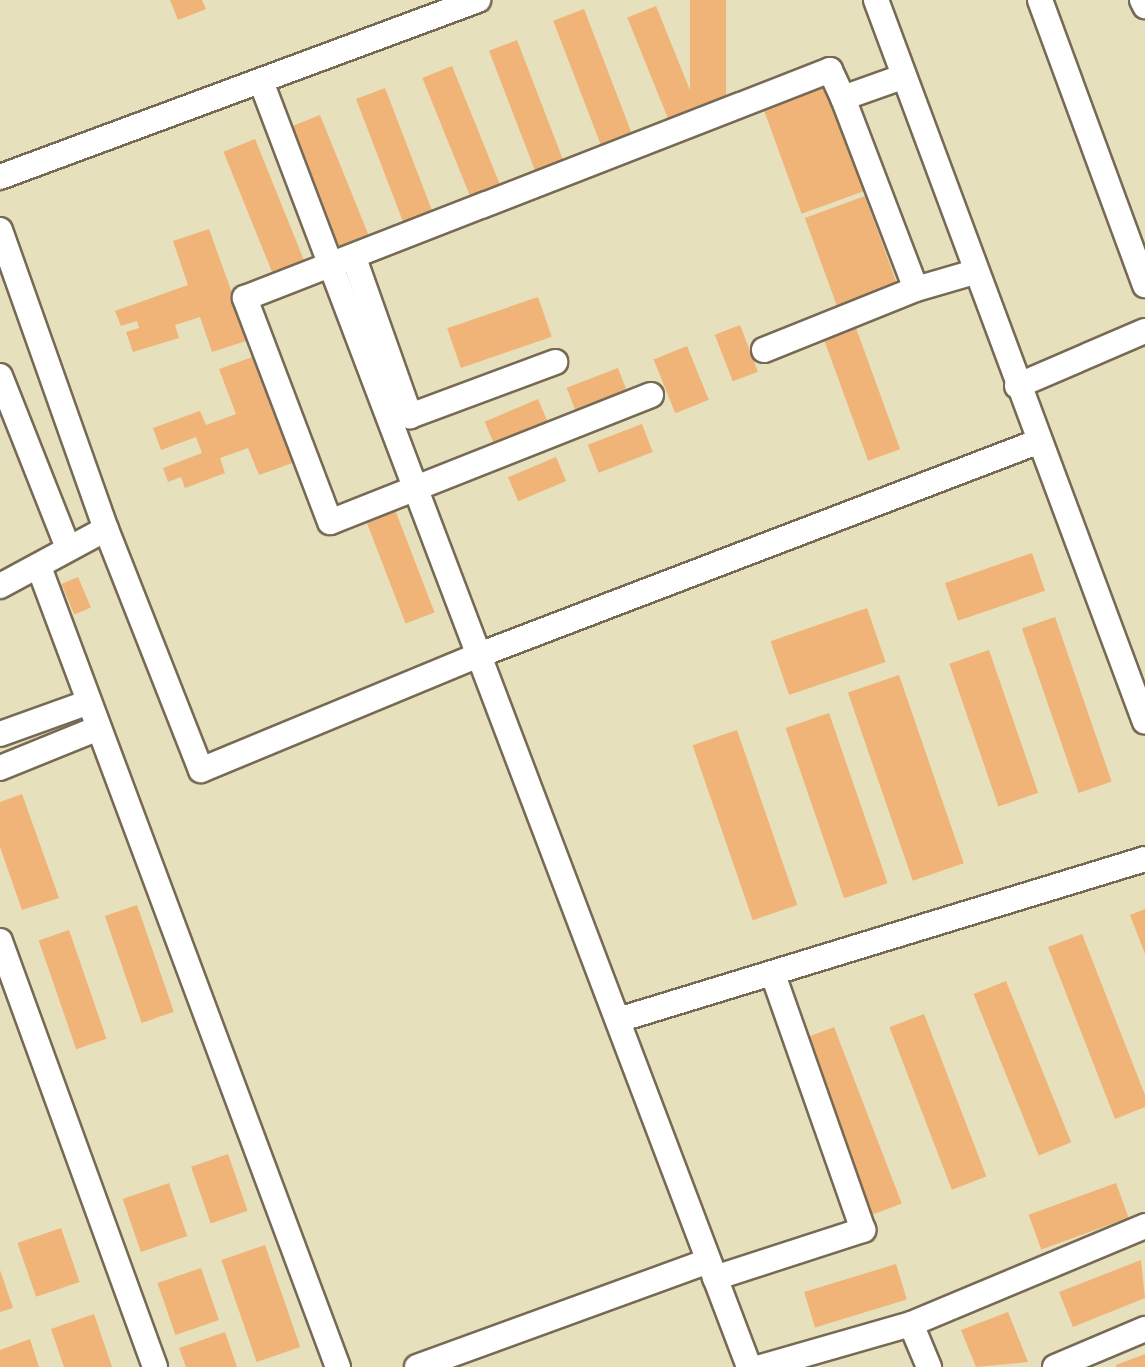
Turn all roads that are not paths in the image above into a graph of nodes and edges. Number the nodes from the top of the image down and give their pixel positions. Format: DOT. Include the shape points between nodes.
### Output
graph roads {
  1 [pos="478,0"];
  2 [pos="876,0"];
  3 [pos="1040,0"];
  4 [pos="1142,0"];
  5 [pos="1145,6"];
  6 [pos="902,77"];
  7 [pos="262,84"];
  8 [pos="843,98"];
  9 [pos="0,177"];
  10 [pos="0,230"];
  11 [pos="354,258"];
  12 [pos="331,266"];
  13 [pos="974,272"];
  14 [pos="1145,285"];
  15 [pos="916,289"];
  16 [pos="1145,331"];
  17 [pos="764,350"];
  18 [pos="555,362"];
  19 [pos="0,376"];
  20 [pos="1017,386"];
  21 [pos="651,395"];
  22 [pos="1037,442"];
  23 [pos="414,486"];
  24 [pos="106,528"];
  25 [pos="67,545"];
  26 [pos="39,567"];
  27 [pos="0,585"];
  28 [pos="479,655"];
  29 [pos="86,703"];
  30 [pos="1145,722"];
  31 [pos="96,729"];
  32 [pos="0,734"];
  33 [pos="0,768"];
  34 [pos="1145,859"];
  35 [pos="0,941"];
  36 [pos="773,975"];
  37 [pos="618,1020"];
  38 [pos="1145,1226"];
  39 [pos="712,1269"];
  40 [pos="911,1324"];
  41 [pos="1145,1329"];
  42 [pos="155,1367"];
  43 [pos="338,1367"];
  44 [pos="417,1367"];
  45 [pos="749,1367"];
  46 [pos="761,1367"];
  47 [pos="929,1367"];
  48 [pos="1055,1367"];
  1 -- 7 [label="street"];
  2 -- 6 [label="street"];
  3 -- 14 [label="street"];
  4 -- 5 [label="street"];
  6 -- 8 [label="street"];
  6 -- 13 [label="street"];
  7 -- 9 [label="street"];
  7 -- 12 [label="street"];
  8 -- 11 [label="street" via="830,70"];
  8 -- 15 [label="street"];
  10 -- 24 [label="street"];
  11 -- 12 [label="street"];
  11 -- 18 [label="street" via="410,416"];
  12 -- 23 [label="street"];
  12 -- 23 [label="street" via="245,298 330,522"];
  13 -- 15 [label="street"];
  13 -- 20 [label="street"];
  15 -- 17 [label="street"];
  16 -- 20 [label="street"];
  19 -- 25 [label="street"];
  20 -- 22 [label="street"];
  21 -- 23 [label="street"];
  22 -- 28 [label="street"];
  22 -- 30 [label="street"];
  23 -- 28 [label="street"];
  24 -- 25 [label="street"];
  24 -- 28 [label="street" via="201,770"];
  25 -- 26 [label="street"];
  26 -- 27 [label="street"];
  26 -- 29 [label="street"];
  28 -- 37 [label="street"];
  29 -- 31 [label="street"];
  29 -- 32 [label="street"];
  31 -- 33 [label="street"];
  31 -- 43 [label="street"];
  34 -- 36 [label="street"];
  35 -- 42 [label="street"];
  36 -- 37 [label="street"];
  36 -- 39 [label="street" via="863,1230"];
  37 -- 39 [label="street"];
  38 -- 40 [label="street"];
  39 -- 44 [label="street"];
  39 -- 45 [label="street"];
  40 -- 46 [label="street"];
  40 -- 47 [label="street"];
  41 -- 48 [label="street"];
}
